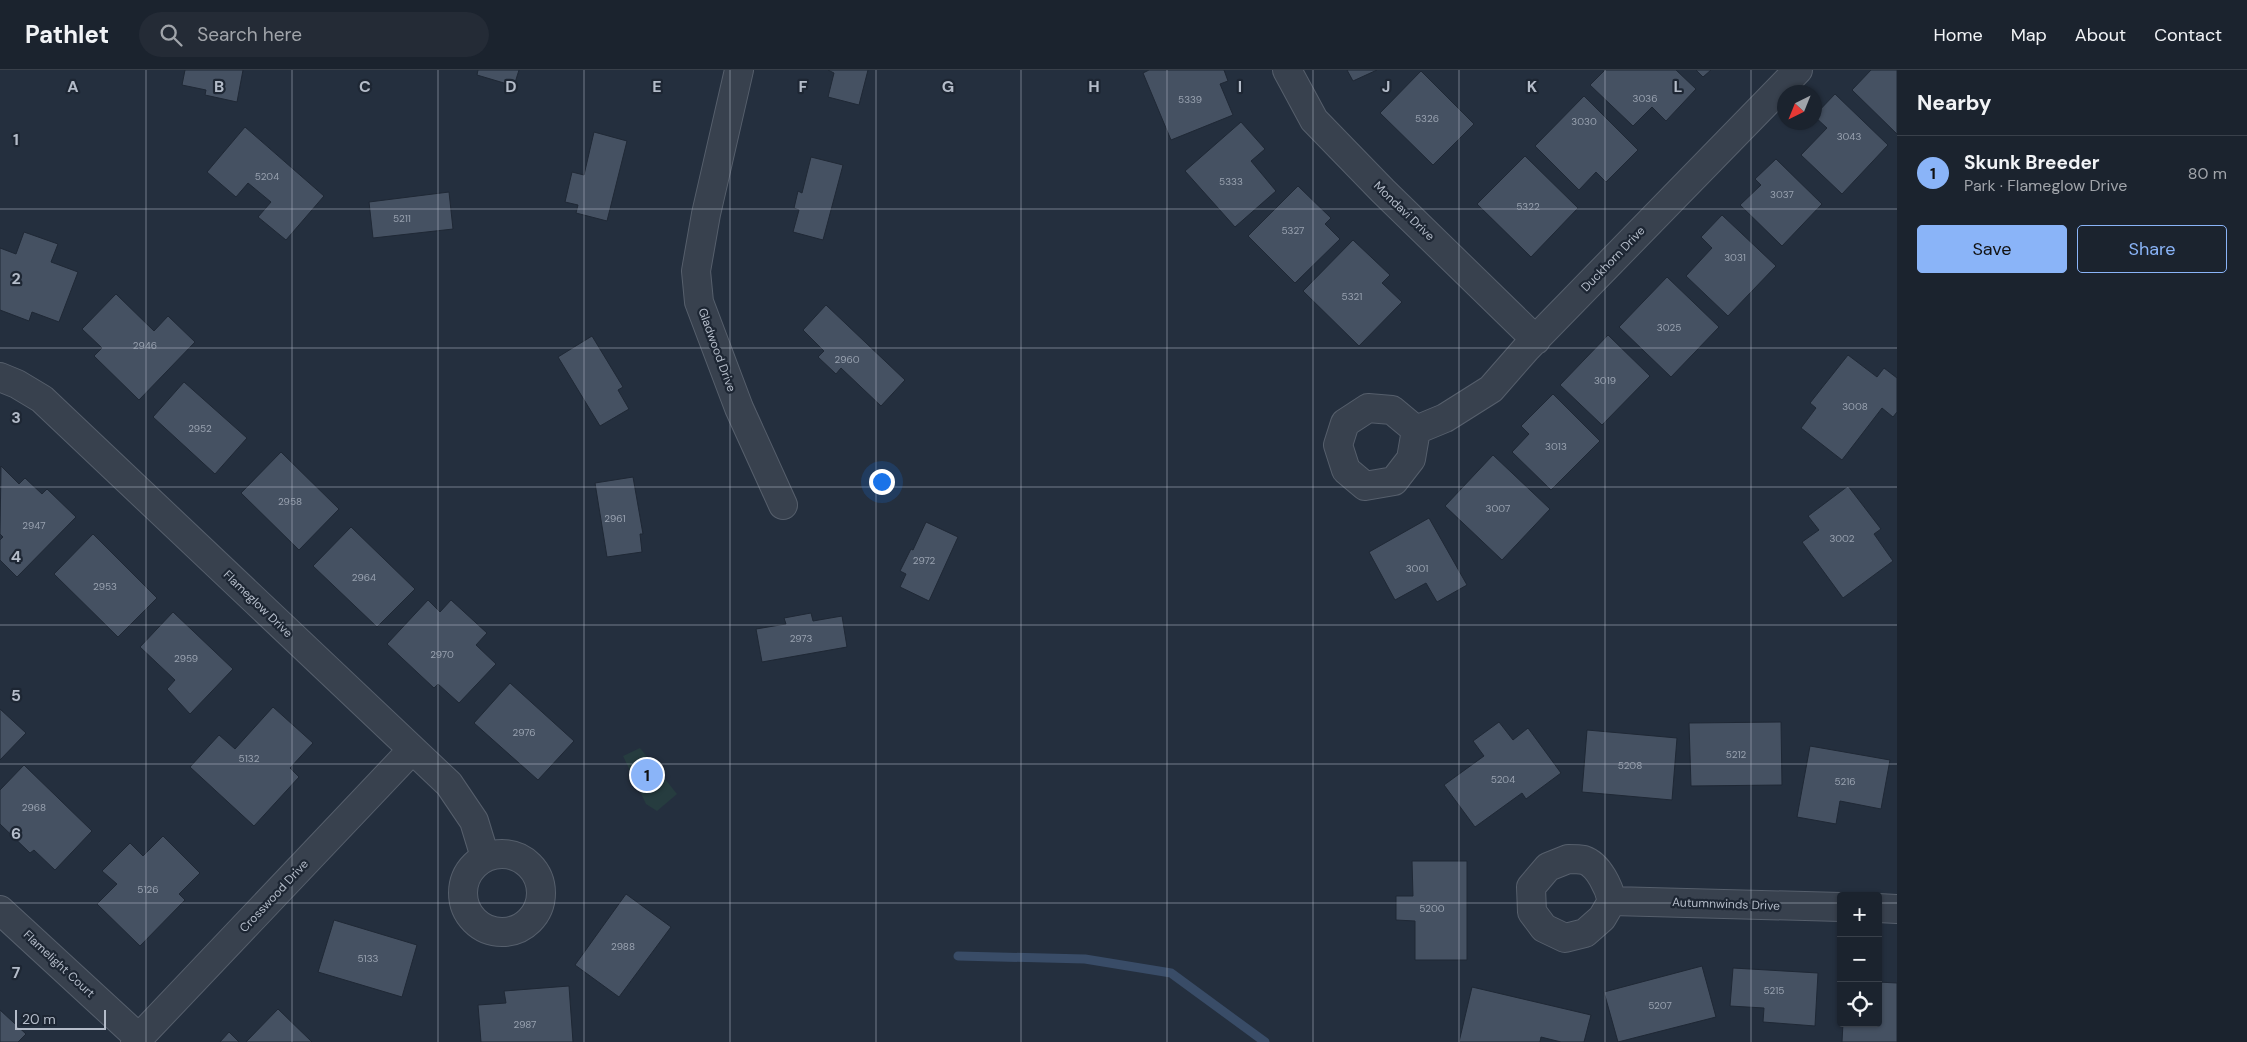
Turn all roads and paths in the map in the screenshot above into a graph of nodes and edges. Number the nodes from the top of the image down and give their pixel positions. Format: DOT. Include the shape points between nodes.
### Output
graph roads {
  1 [pos="738,70"];
  2 [pos="1287,70"];
  3 [pos="1798,70"];
  4 [pos="1536,340"];
  5 [pos="0,377"];
  6 [pos="1416,430"];
  7 [pos="783,505"];
  8 [pos="412,750"];
  9 [pos="485,857"];
  10 [pos="1612,901"];
  11 [pos="1837,907"];
  12 [pos="1882,908"];
  13 [pos="1897,909"];
  14 [pos="0,910"];
  15 [pos="137,1040"];
  1 -- 7 [label="street, Gladwood Drive" via="706,214 696,279 710,337 738,408"];
  2 -- 4 [label="street, Mondavi Drive" via="1314,120"];
  3 -- 4 [label="street, Duckhorn Drive"];
  4 -- 6 [label="street, Duckhorn Drive" via="1491,389 1445,418"];
  5 -- 8 [label="street, Flameglow Drive" via="42,399"];
  8 -- 9 [label="street, Flameglow Drive" via="449,784 474,821"];
  8 -- 15 [label="street, Crosswood Drive"];
  10 -- 11 [label="street, Autumnwinds Drive"];
  12 -- 13 [label="street"];
  14 -- 15 [label="street, Flamelight Court"];
}
